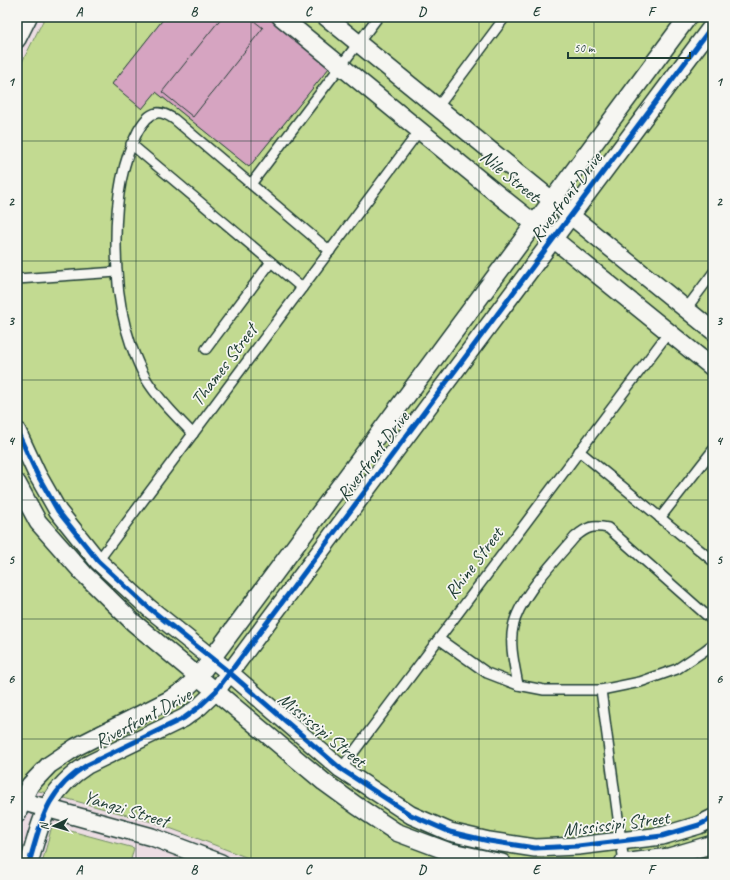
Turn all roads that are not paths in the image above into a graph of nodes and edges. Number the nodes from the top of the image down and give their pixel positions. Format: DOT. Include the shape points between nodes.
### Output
graph roads {
  1 [pos="281,17"];
  2 [pos="326,17"];
  3 [pos="378,17"];
  4 [pos="505,17"];
  5 [pos="688,17"];
  6 [pos="23,20"];
  7 [pos="713,25"];
  8 [pos="17,39"];
  9 [pos="358,43"];
  10 [pos="341,66"];
  11 [pos="437,108"];
  12 [pos="420,130"];
  13 [pos="131,144"];
  14 [pos="251,184"];
  15 [pos="552,201"];
  16 [pos="571,216"];
  17 [pos="535,224"];
  18 [pos="554,239"];
  19 [pos="330,251"];
  20 [pos="271,262"];
  21 [pos="116,272"];
  22 [pos="713,273"];
  23 [pos="17,279"];
  24 [pos="302,288"];
  25 [pos="686,309"];
  26 [pos="713,331"];
  27 [pos="669,332"];
  28 [pos="206,349"];
  29 [pos="713,368"];
  30 [pos="17,432"];
  31 [pos="193,434"];
  32 [pos="713,450"];
  33 [pos="579,451"];
  34 [pos="17,483"];
  35 [pos="660,518"];
  36 [pos="98,561"];
  37 [pos="713,561"];
  38 [pos="713,621"];
  39 [pos="439,639"];
  40 [pos="713,644"];
  41 [pos="212,659"];
  42 [pos="230,673"];
  43 [pos="198,677"];
  44 [pos="518,686"];
  45 [pos="601,690"];
  46 [pos="216,691"];
  47 [pos="341,769"];
  48 [pos="19,805"];
  49 [pos="47,808"];
  50 [pos="713,818"];
  51 [pos="621,841"];
  52 [pos="713,844"];
  53 [pos="29,863"];
  54 [pos="221,863"];
  55 [pos="502,863"];
  56 [pos="624,863"];
  1 -- 10 [label="street, Nile Street"];
  2 -- 9 [label="street, Nile Street"];
  3 -- 9 [label="lane"];
  4 -- 11 [label="lane"];
  5 -- 15 [label="street, Riverfront Drive"];
  6 -- 8 [label="street"];
  7 -- 16 [label="street, Riverfront Drive"];
  9 -- 10 [label="lane"];
  9 -- 11 [label="street, Nile Street"];
  10 -- 12 [label="street, Nile Street"];
  10 -- 14 [label="lane"];
  11 -- 15 [label="street, Nile Street"];
  12 -- 17 [label="street, Nile Street"];
  12 -- 19 [label="lane"];
  13 -- 14 [label="lane, Thames Street" via="148,117 157,113 165,114"];
  13 -- 20 [label="lane"];
  13 -- 21 [label="lane, Thames Street" via="118,199"];
  14 -- 19 [label="lane, Thames Street"];
  15 -- 16 [label="street, Nile Street"];
  15 -- 17 [label="street, Riverfront Drive"];
  16 -- 18 [label="street, Riverfront Drive"];
  16 -- 25 [label="street, Nile Street"];
  17 -- 18 [label="street, Nile Street"];
  17 -- 41 [label="street, Riverfront Drive"];
  18 -- 27 [label="street, Nile Street"];
  18 -- 42 [label="street, Riverfront Drive"];
  19 -- 24 [label="lane, Thames Street"];
  20 -- 24 [label="lane"];
  20 -- 28 [label="lane"];
  21 -- 23 [label="lane"];
  21 -- 31 [label="lane, Thames Street" via="121,308 131,345 146,379"];
  22 -- 25 [label="lane"];
  24 -- 31 [label="lane, Thames Street"];
  25 -- 26 [label="street, Nile Street"];
  27 -- 29 [label="street, Nile Street"];
  27 -- 33 [label="lane, Rhine Street"];
  30 -- 36 [label="street, Mississipi Street" via="58,511"];
  31 -- 36 [label="lane"];
  32 -- 35 [label="lane"];
  33 -- 35 [label="lane"];
  33 -- 39 [label="lane, Rhine Street"];
  34 -- 43 [label="street, Mississipi Street" via="38,522 84,574 134,622"];
  35 -- 37 [label="lane"];
  36 -- 41 [label="street, Mississipi Street" via="149,608"];
  38 -- 44 [label="lane" via="608,528 596,526 584,529 527,596 517,612 512,628 512,647"];
  39 -- 44 [label="lane" via="487,672"];
  39 -- 47 [label="lane, Rhine Street"];
  40 -- 45 [label="lane" via="677,669 640,682"];
  41 -- 42 [label="street, Mississipi Street"];
  41 -- 43 [label="street, Riverfront Drive"];
  42 -- 46 [label="street, Riverfront Drive"];
  42 -- 47 [label="street, Mississipi Street"];
  43 -- 46 [label="street, Mississipi Street"];
  43 -- 48 [label="street, Riverfront Drive" via="169,700 62,755 39,774"];
  44 -- 45 [label="lane" via="544,690"];
  45 -- 51 [label="lane"];
  46 -- 49 [label="street, Riverfront Drive" via="184,718 76,772 54,794"];
  46 -- 55 [label="street, Mississipi Street" via="324,782 396,832 447,851"];
  47 -- 51 [label="street, Mississipi Street" via="411,815 450,832 535,848"];
  48 -- 49 [label="street, Yangzi Street"];
  49 -- 53 [label="street, Riverfront Drive"];
  49 -- 54 [label="street, Yangzi Street" via="152,837"];
  50 -- 51 [label="street, Mississipi Street" via="662,836"];
  51 -- 56 [label="lane"];
  52 -- 56 [label="street, Mississipi Street" via="669,857"];
}
